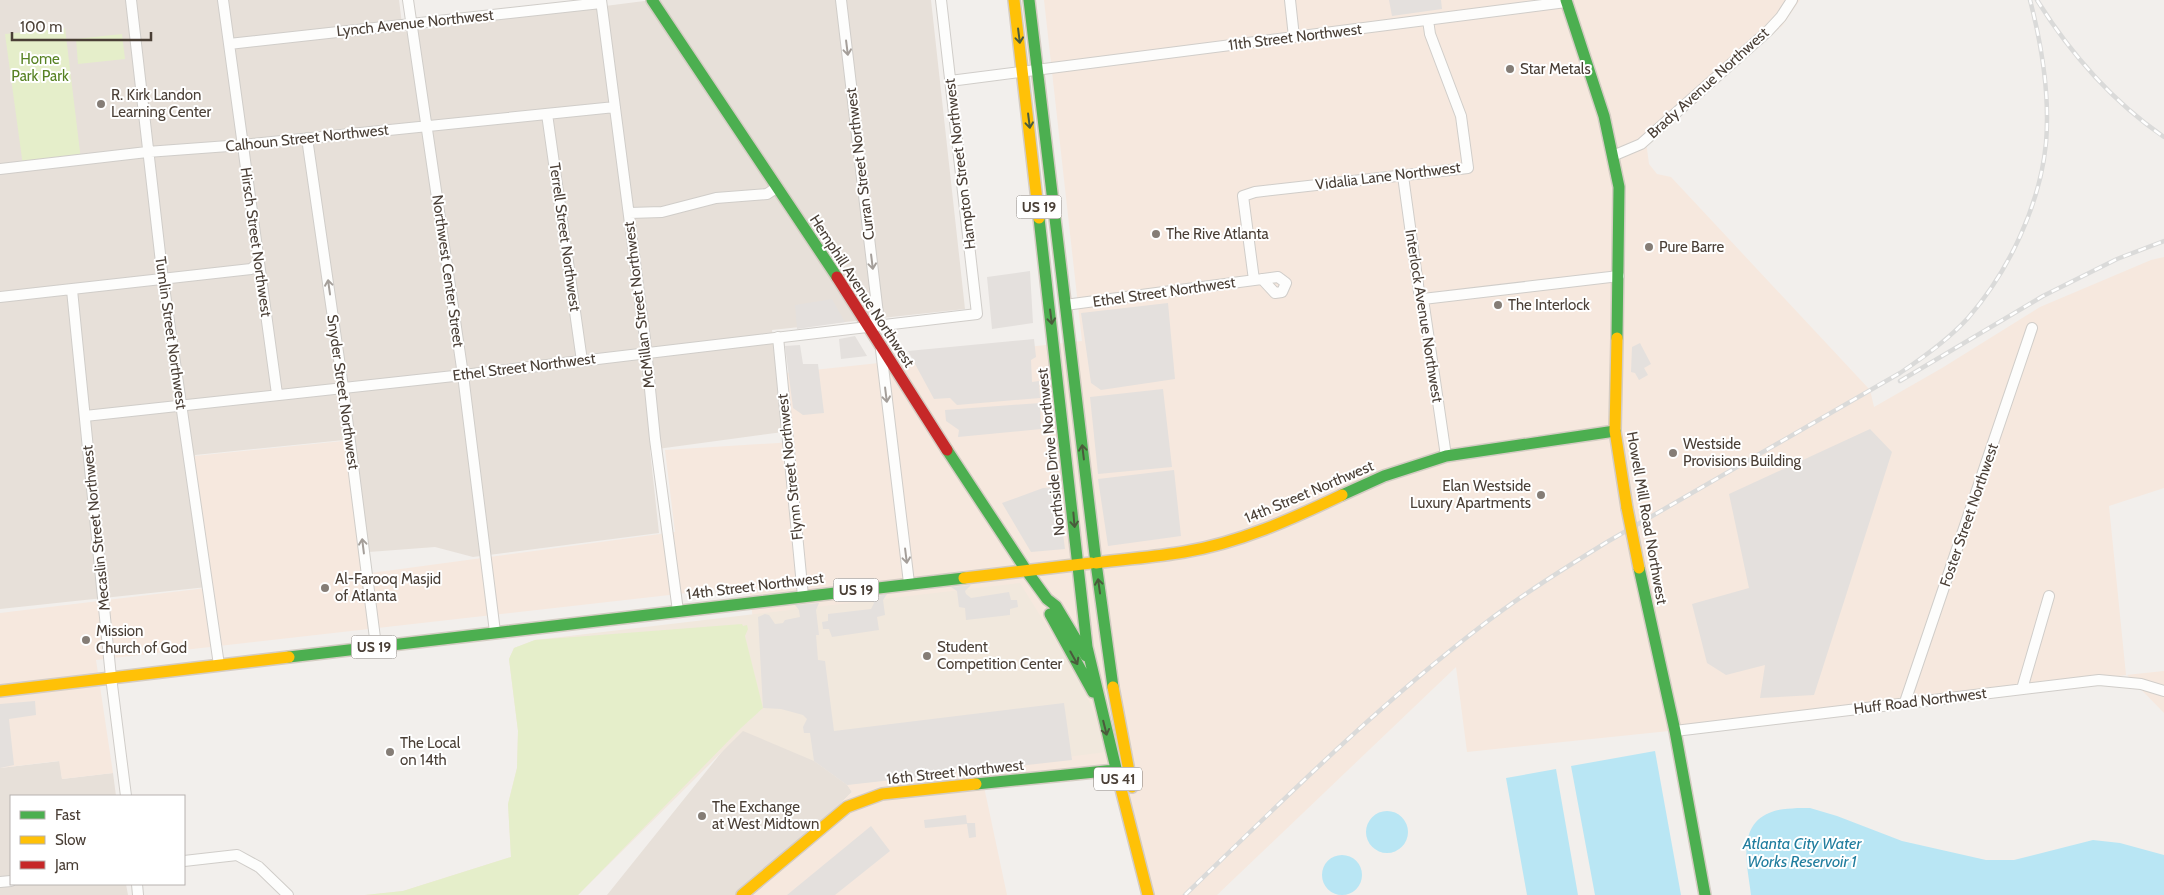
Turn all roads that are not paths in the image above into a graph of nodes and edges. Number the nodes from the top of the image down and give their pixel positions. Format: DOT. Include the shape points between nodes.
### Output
graph roads {
  1 [pos="131,0"];
  2 [pos="223,0"];
  3 [pos="408,0"];
  4 [pos="652,0"];
  5 [pos="841,0"];
  6 [pos="941,0"];
  7 [pos="1014,0"];
  8 [pos="1029,0"];
  9 [pos="1290,0"];
  10 [pos="1792,0"];
  11 [pos="1566,1"];
  12 [pos="601,2"];
  13 [pos="1428,20"];
  14 [pos="412,24"];
  15 [pos="1294,37"];
  16 [pos="229,44"];
  17 [pos="1038,71"];
  18 [pos="1023,72"];
  19 [pos="950,81"];
  20 [pos="615,107"];
  21 [pos="547,114"];
  22 [pos="426,126"];
  23 [pos="307,138"];
  24 [pos="242,145"];
  25 [pos="147,152"];
  26 [pos="1616,155"];
  27 [pos="0,169"];
  28 [pos="1403,176"];
  29 [pos="776,188"];
  30 [pos="629,213"];
  31 [pos="1040,217"];
  32 [pos="258,263"];
  33 [pos="1618,276"];
  34 [pos="163,280"];
  35 [pos="1258,280"];
  36 [pos="72,290"];
  37 [pos="0,297"];
  38 [pos="1423,299"];
  39 [pos="1065,306"];
  40 [pos="962,316"];
  41 [pos="870,327"];
  42 [pos="2032,328"];
  43 [pos="778,337"];
  44 [pos="880,347"];
  45 [pos="646,353"];
  46 [pos="582,361"];
  47 [pos="463,374"];
  48 [pos="343,387"];
  49 [pos="277,394"];
  50 [pos="181,405"];
  51 [pos="85,416"];
  52 [pos="1615,431"];
  53 [pos="1446,456"];
  54 [pos="1096,562"];
  55 [pos="1078,565"];
  56 [pos="1026,570"];
  57 [pos="909,583"];
  58 [pos="803,596"];
  59 [pos="2049,596"];
  60 [pos="1047,599"];
  61 [pos="678,611"];
  62 [pos="495,632"];
  63 [pos="376,646"];
  64 [pos="1091,663"];
  65 [pos="219,665"];
  66 [pos="111,677"];
  67 [pos="2022,689"];
  68 [pos="0,690"];
  69 [pos="1113,690"];
  70 [pos="2164,691"];
  71 [pos="1905,702"];
  72 [pos="1099,704"];
  73 [pos="1675,731"];
  74 [pos="1115,770"];
  75 [pos="126,795"];
  76 [pos="185,861"];
  77 [pos="288,895"];
  78 [pos="742,895"];
  79 [pos="1148,895"];
  80 [pos="1157,895"];
  81 [pos="1705,895"];
  1 -- 25 [label="street, Tumlin Street Northwest"];
  2 -- 16 [label="street, Hirsch Street Northwest"];
  3 -- 14 [label="street, Northwest Center Street"];
  4 -- 29 [label="main road, Hemphill Avenue Northwest"];
  5 -- 41 [label="street, Curran Street Northwest, one-way" via="878,314"];
  6 -- 19 [label="street, Hampton Street Northwest"];
  7 -- 18 [label="main road, Northside Drive Northwest / US 19, one-way"];
  8 -- 17 [label="main road, Northside Drive Northwest / US 19"];
  9 -- 15 [label="street"];
  10 -- 26 [label="street, Brady Avenue Northwest" via="1768,31 1641,144"];
  11 -- 13 [label="street, 11th Street Northwest"];
  11 -- 26 [label="main road, Howell Mill Road Northwest"];
  12 -- 14 [label="street, Lynch Avenue Northwest"];
  12 -- 20 [label="street, McMillan Street Northwest"];
  13 -- 15 [label="street, 11th Street Northwest"];
  13 -- 28 [label="street, Vidalia Lane Northwest" via="1430,34 1461,116 1468,168"];
  14 -- 16 [label="street, Lynch Avenue Northwest"];
  14 -- 22 [label="street, Northwest Center Street"];
  15 -- 17 [label="street, 11th Street Northwest"];
  16 -- 24 [label="street, Hirsch Street Northwest"];
  17 -- 18 [label="street, 11th Street Northwest"];
  17 -- 39 [label="main road, Northside Drive Northwest / US 19"];
  18 -- 19 [label="street, 11th Street Northwest"];
  18 -- 31 [label="main road, Northside Drive Northwest / US 19, one-way"];
  19 -- 40 [label="street, Hampton Street Northwest" via="977,314"];
  20 -- 21 [label="street, Calhoun Street Northwest"];
  20 -- 30 [label="street, McMillan Street Northwest"];
  21 -- 22 [label="street, Calhoun Street Northwest"];
  21 -- 46 [label="street, Terrell Street Northwest"];
  22 -- 23 [label="street, Calhoun Street Northwest"];
  22 -- 47 [label="street, Northwest Center Street"];
  23 -- 24 [label="street, Calhoun Street Northwest"];
  48 -- 23 [label="street, Snyder Street Northwest, one-way"];
  24 -- 25 [label="street, Calhoun Street Northwest"];
  24 -- 32 [label="street, Hirsch Street Northwest"];
  25 -- 27 [label="street, Calhoun Street Northwest"];
  25 -- 34 [label="street, Tumlin Street Northwest"];
  26 -- 33 [label="main road, Howell Mill Road Northwest"];
  28 -- 35 [label="street, Vidalia Lane Northwest" via="1254,192 1243,196"];
  28 -- 38 [label="street, Interlock Avenue Northwest" via="1419,292"];
  29 -- 30 [label="street" via="768,194 716,198 662,212"];
  29 -- 41 [label="main road, Hemphill Avenue Northwest"];
  30 -- 45 [label="street, McMillan Street Northwest"];
  31 -- 39 [label="main road" via="1049,240 1054,290"];
  31 -- 55 [label="main road, Northside Drive Northwest / US 19, one-way"];
  32 -- 34 [label="street" via="251,269"];
  32 -- 49 [label="street, Hirsch Street Northwest"];
  33 -- 38 [label="street"];
  33 -- 52 [label="main road, Howell Mill Road Northwest"];
  34 -- 36 [label="street"];
  34 -- 50 [label="street, Tumlin Street Northwest"];
  35 -- 39 [label="street, Ethel Street Northwest"];
  36 -- 37 [label="street"];
  36 -- 51 [label="street, Mecaslin Street Northwest"];
  38 -- 53 [label="street, Interlock Avenue Northwest"];
  54 -- 39 [label="main road, Northside Drive Northwest / US 19, one-way"];
  40 -- 41 [label="street, Ethel Street Northwest"];
  41 -- 43 [label="street, Ethel Street Northwest"];
  41 -- 44 [label="main road, Hemphill Avenue Northwest"];
  42 -- 71 [label="street, Foster Street Northwest"];
  43 -- 45 [label="street, Ethel Street Northwest"];
  43 -- 58 [label="street, Flynn Street Northwest"];
  44 -- 56 [label="main road, Hemphill Avenue Northwest"];
  44 -- 57 [label="street, one-way"];
  45 -- 46 [label="street, Ethel Street Northwest"];
  45 -- 61 [label="street, McMillan Street Northwest"];
  46 -- 47 [label="street, Ethel Street Northwest"];
  47 -- 48 [label="street, Ethel Street Northwest"];
  47 -- 62 [label="street, Northwest Center Street"];
  48 -- 49 [label="street, Ethel Street Northwest"];
  63 -- 48 [label="street, Snyder Street Northwest, one-way"];
  49 -- 50 [label="street, Ethel Street Northwest"];
  50 -- 51 [label="street, Ethel Street Northwest"];
  50 -- 65 [label="street, Tumlin Street Northwest"];
  51 -- 66 [label="street, Mecaslin Street Northwest"];
  52 -- 53 [label="main road, 14th Street Northwest"];
  52 -- 73 [label="main road, Howell Mill Road Northwest, bridge" via="1638,568"];
  53 -- 54 [label="main road, 14th Street Northwest" via="1384,476 1292,519 1242,538 1185,552"];
  54 -- 55 [label="main road, 14th Street Northwest / US 19"];
  69 -- 54 [label="main road, Northside Drive Northwest / US 41, one-way"];
  55 -- 56 [label="main road, 14th Street Northwest / US 19"];
  55 -- 64 [label="main road, Northside Drive Northwest / US 41"];
  56 -- 57 [label="main road, 14th Street Northwest / US 19"];
  56 -- 60 [label="main road, Hemphill Avenue Northwest"];
  57 -- 58 [label="main road, 14th Street Northwest / US 19"];
  58 -- 61 [label="main road, 14th Street Northwest / US 19"];
  59 -- 67 [label="street"];
  60 -- 64 [label="main road, Hemphill Avenue Northwest" via="1056,606"];
  60 -- 72 [label="main road, Hemphill Avenue Northwest, one-way" via="1049,612"];
  61 -- 62 [label="main road, 14th Street Northwest / US 19"];
  62 -- 63 [label="main road, 14th Street Northwest / US 19"];
  63 -- 65 [label="main road, 14th Street Northwest / US 19"];
  64 -- 69 [label="main road, Hemphill Avenue Northwest"];
  64 -- 72 [label="main road, Northside Drive Northwest / US 41"];
  65 -- 66 [label="main road, 14th Street Northwest / US 19"];
  66 -- 68 [label="main road, 14th Street Northwest / US 19"];
  66 -- 75 [label="street, Mecaslin Street Northwest"];
  67 -- 70 [label="street, Huff Road Northwest" via="2099,680 2141,684"];
  67 -- 71 [label="street, Huff Road Northwest"];
  69 -- 80 [label="main road, Northside Drive Northwest / US 41"];
  71 -- 73 [label="street, Huff Road Northwest"];
  72 -- 74 [label="main road, Northside Drive Northwest / US 41, one-way"];
  73 -- 81 [label="main road, Howell Mill Road Northwest"];
  74 -- 78 [label="main road, 16th Street Northwest" via="882,794 847,807"];
  74 -- 79 [label="main road, Northside Drive Northwest / US 41"];
  76 -- 77 [label="street" via="236,855 259,867"];
}
